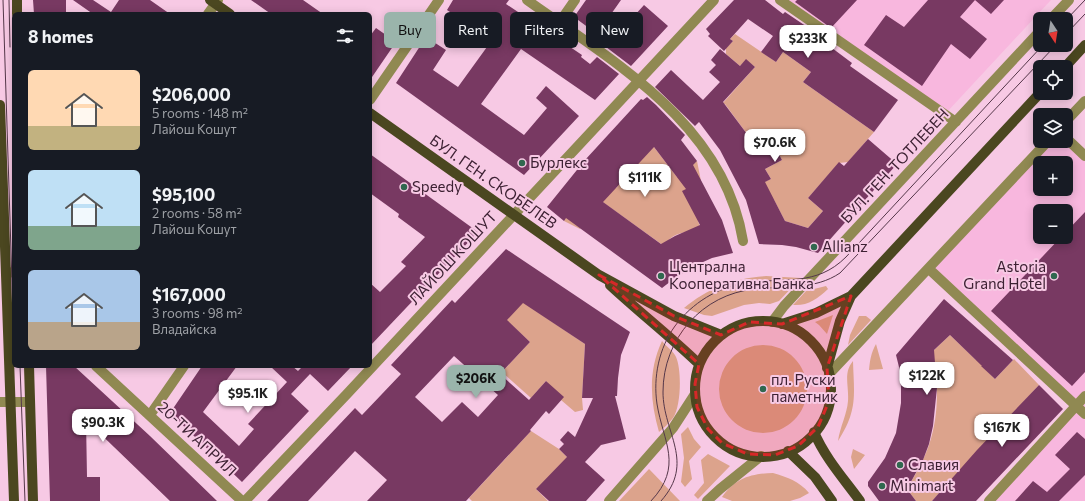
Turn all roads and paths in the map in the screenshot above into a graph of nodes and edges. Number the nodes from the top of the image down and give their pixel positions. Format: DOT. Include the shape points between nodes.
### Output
graph roads {
  1 [pos="17,0"];
  2 [pos="439,0"];
  3 [pos="527,0"];
  4 [pos="575,0"];
  5 [pos="714,0"];
  6 [pos="780,0"];
  7 [pos="1069,0"];
  8 [pos="214,1"];
  9 [pos="17,12"];
  10 [pos="209,12"];
  11 [pos="228,12"];
  12 [pos="544,12"];
  13 [pos="567,12"];
  14 [pos="1058,12"];
  15 [pos="578,37"];
  16 [pos="1033,39"];
  17 [pos="1085,45"];
  18 [pos="1071,60"];
  19 [pos="639,80"];
  20 [pos="372,97"];
  21 [pos="1033,100"];
  22 [pos="1085,101"];
  23 [pos="0,105"];
  24 [pos="372,114"];
  25 [pos="1073,114"];
  26 [pos="956,122"];
  27 [pos="1073,145"];
  28 [pos="1041,148"];
  29 [pos="1085,156"];
  30 [pos="514,215"];
  31 [pos="743,241"];
  32 [pos="929,269"];
  33 [pos="10,273"];
  34 [pos="599,275"];
  35 [pos="3,284"];
  36 [pos="851,296"];
  37 [pos="777,323"];
  38 [pos="721,335"];
  39 [pos="700,364"];
  40 [pos="372,365"];
  41 [pos="29,368"];
  42 [pos="98,368"];
  43 [pos="183,368"];
  44 [pos="370,368"];
  45 [pos="828,371"];
  46 [pos="695,394"];
  47 [pos="1085,396"];
  48 [pos="0,402"];
  49 [pos="11,402"];
  50 [pos="30,402"];
  51 [pos="1076,406"];
  52 [pos="1085,414"];
  53 [pos="150,415"];
  54 [pos="814,432"];
  55 [pos="788,451"];
  56 [pos="761,456"];
  57 [pos="14,501"];
  58 [pos="33,501"];
  59 [pos="244,501"];
  60 [pos="609,501"];
  61 [pos="707,501"];
  62 [pos="832,501"];
  63 [pos="860,501"];
  64 [pos="989,501"];
  1 -- 9 [label="main road"];
  2 -- 20 [label="street"];
  3 -- 12 [label="street"];
  4 -- 13 [label="street"];
  5 -- 19 [label="street, ЛАЙОШ КОШУТ"];
  6 -- 26 [label="street"];
  7 -- 14 [label="street"];
  8 -- 10 [label="street"];
  8 -- 11 [label="main road"];
  15 -- 19 [label="street"];
  16 -- 26 [label="street, БУЛ. ГЕН. ТОТЛЕБЕН"];
  17 -- 18 [label="main road"];
  19 -- 30 [label="street, ЛАЙОШ КОШУТ"];
  19 -- 31 [label="street" via="683,121 705,149 722,176 733,201"];
  21 -- 36 [label="main road"];
  22 -- 25 [label="street"];
  23 -- 33 [label="main road"];
  24 -- 30 [label="main road, БУЛ. ГЕН. СКОБЕЛЕВ"];
  26 -- 37 [label="street, БУЛ. ГЕН. ТОТЛЕБЕН" via="784,306"];
  27 -- 29 [label="street"];
  28 -- 32 [label="street"];
  30 -- 34 [label="main road, БУЛ. ГЕН. СКОБЕЛЕВ"];
  30 -- 40 [label="street, ЛАЙОШ КОШУТ"];
  32 -- 45 [label="street"];
  32 -- 51 [label="street"];
  33 -- 35 [label="main road"];
  34 -- 38 [label="main road, БУЛ. ГЕН. СКОБЕЛЕВ" via="674,316"];
  34 -- 39 [label="main road, БУЛ. ГЕН. СКОБЕЛЕВ"];
  35 -- 49 [label="main road"];
  36 -- 37 [label="main road" via="816,313"];
  36 -- 45 [label="main road" via="840,321"];
  37 -- 38 [label="main road" via="757,321 742,324"];
  37 -- 45 [label="main road" via="797,330 810,340 820,353"];
  38 -- 39 [label="main road" via="706,351"];
  39 -- 46 [label="main road"];
  41 -- 50 [label="main road"];
  42 -- 53 [label="street, 20-ТИ АПРИЛ"];
  43 -- 53 [label="street"];
  44 -- 59 [label="street, ЛАЙОШ КОШУТ"];
  45 -- 54 [label="main road" via="829,401 822,421"];
  46 -- 56 [label="main road" via="702,418 716,438 734,450"];
  46 -- 60 [label="street" via="673,428"];
  47 -- 51 [label="street"];
  48 -- 49 [label="street"];
  49 -- 50 [label="street"];
  49 -- 57 [label="main road"];
  50 -- 58 [label="main road"];
  51 -- 52 [label="street"];
  51 -- 64 [label="street"];
  53 -- 59 [label="street, 20-ТИ АПРИЛ"];
  54 -- 55 [label="main road"];
  54 -- 63 [label="main road" via="833,465"];
  55 -- 56 [label="main road"];
  55 -- 62 [label="main road" via="815,477"];
  56 -- 61 [label="street"];
}
